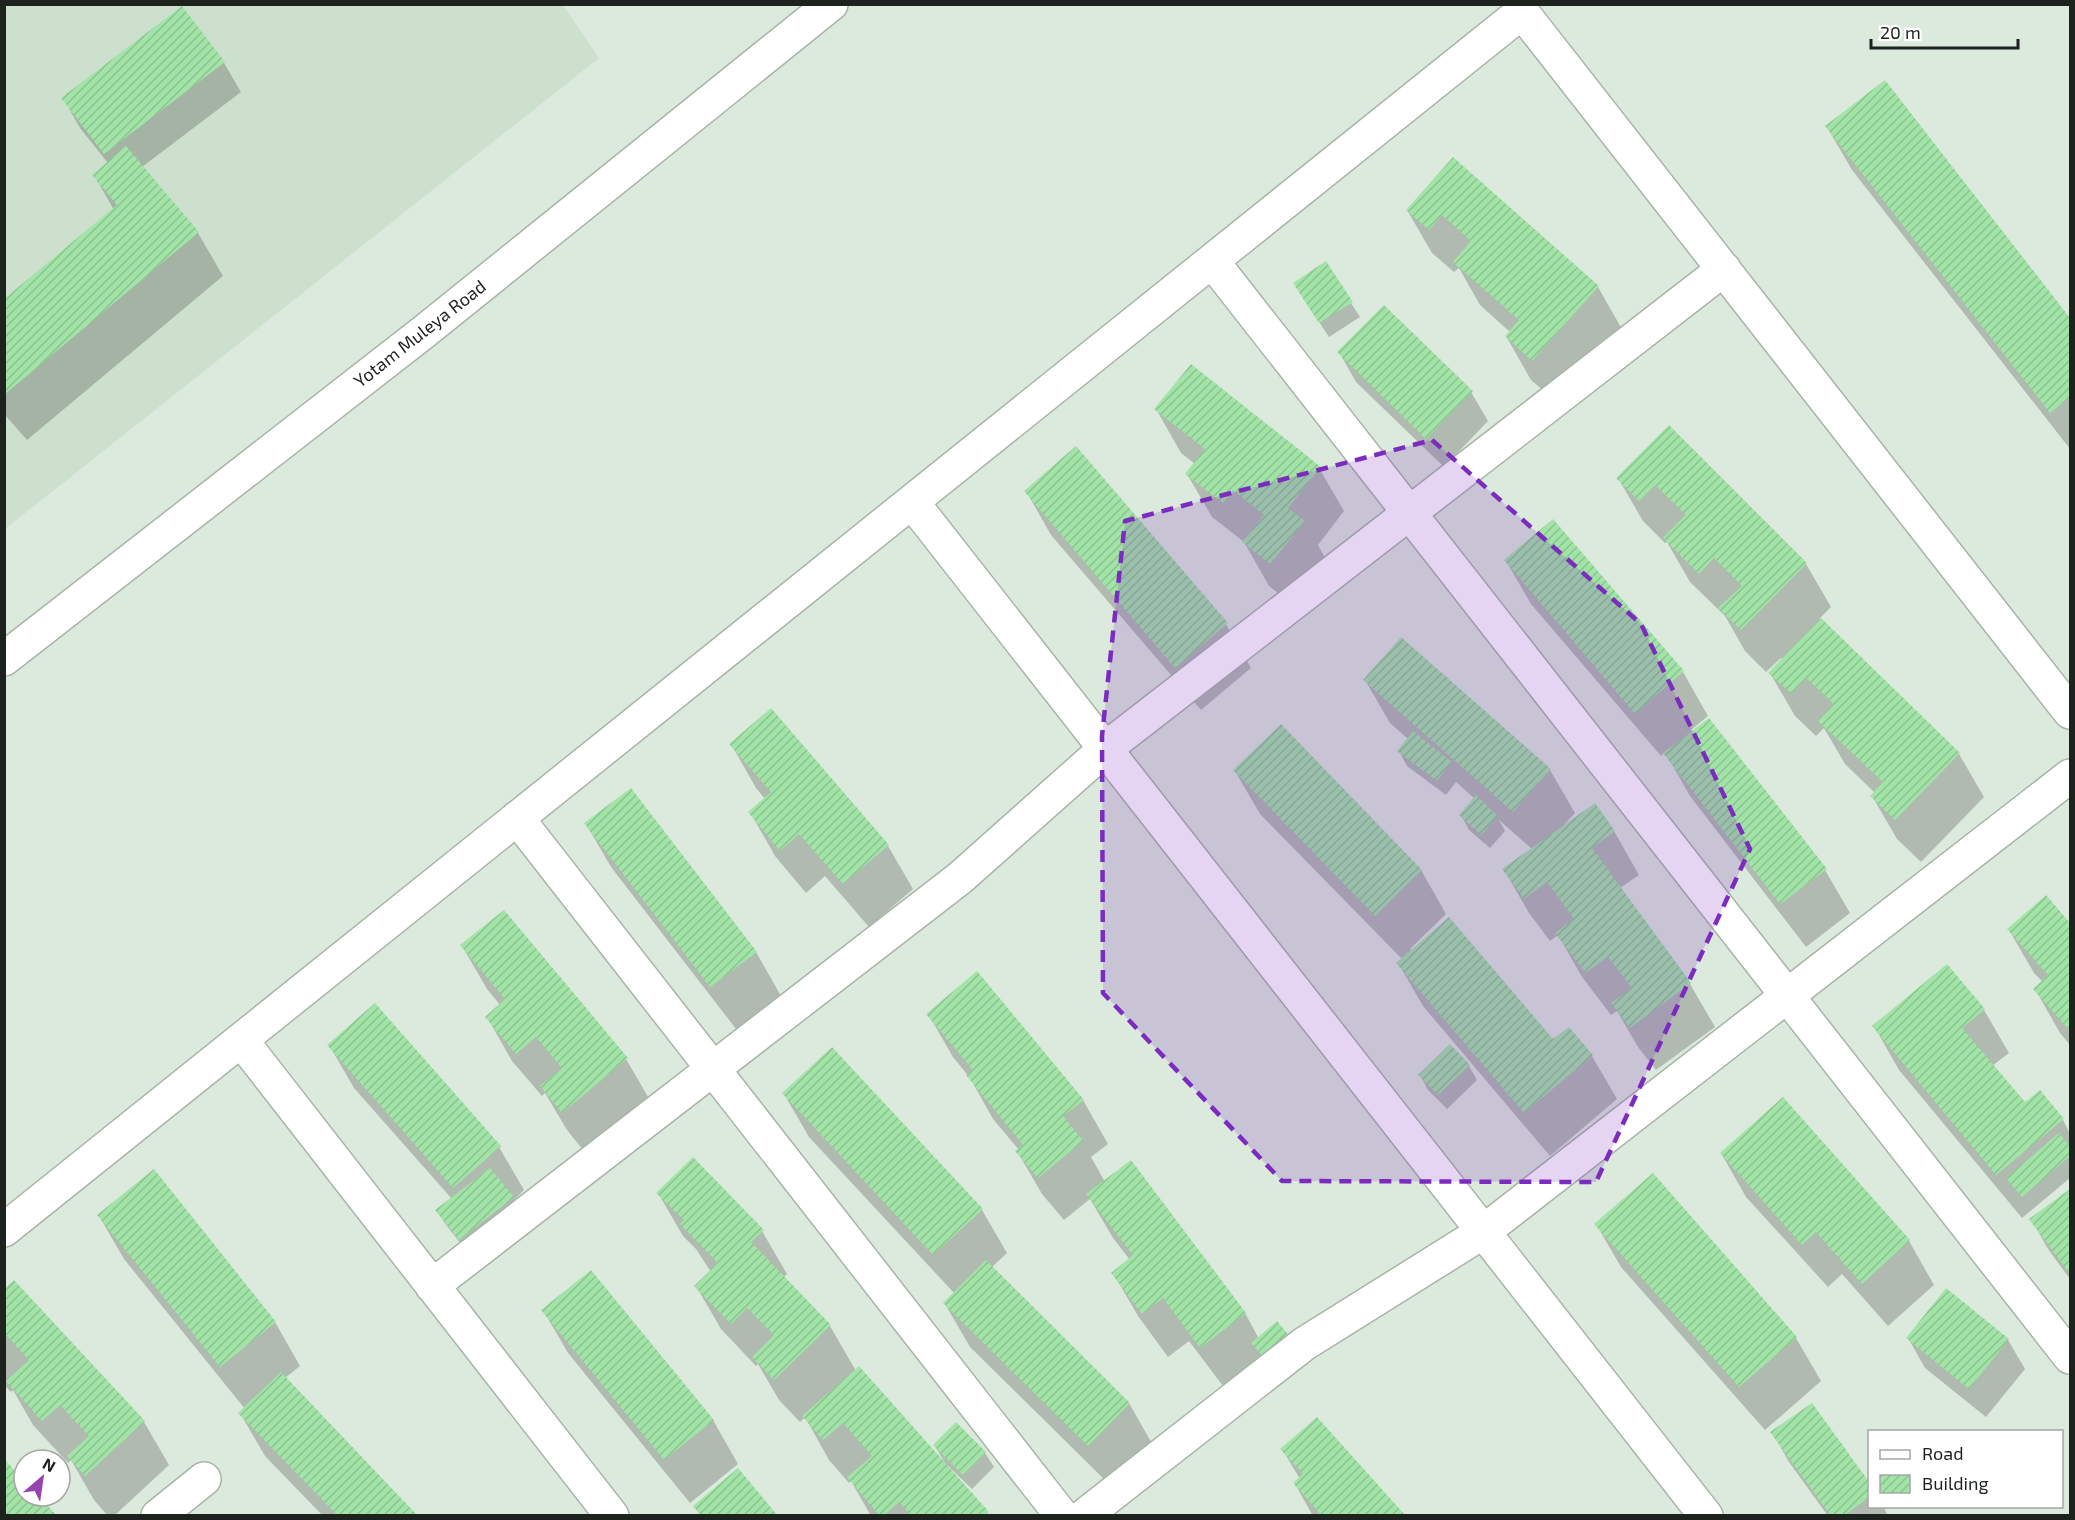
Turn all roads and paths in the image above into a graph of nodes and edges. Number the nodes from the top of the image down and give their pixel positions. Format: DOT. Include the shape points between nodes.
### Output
graph roads {
  1 [pos="831,4"];
  2 [pos="1212,261"];
  3 [pos="1724,269"];
  4 [pos="912,502"];
  5 [pos="1409,513"];
  6 [pos="4,659"];
  7 [pos="2070,712"];
  8 [pos="1105,749"];
  9 [pos="2070,776"];
  10 [pos="517,818"];
  11 [pos="1788,996"];
  12 [pos="241,1040"];
  13 [pos="713,1068"];
  14 [pos="4,1230"];
  15 [pos="1483,1232"];
  16 [pos="432,1286"];
  17 [pos="2070,1357"];
  18 [pos="204,1479"];
  19 [pos="159,1515"];
  20 [pos="612,1515"];
  21 [pos="1062,1515"];
  22 [pos="1084,1515"];
  23 [pos="1706,1515"];
  1 -- 6 [label="street, Yotam Muleya Road" via="425,331"];
  2 -- 3 [label="street" via="1522,12"];
  2 -- 4 [label="street"];
  2 -- 5 [label="street"];
  3 -- 5 [label="street"];
  3 -- 7 [label="street"];
  4 -- 8 [label="street"];
  4 -- 10 [label="street"];
  5 -- 8 [label="street"];
  5 -- 11 [label="street"];
  8 -- 13 [label="street" via="960,878"];
  8 -- 15 [label="street"];
  9 -- 11 [label="street"];
  10 -- 12 [label="street"];
  10 -- 13 [label="street"];
  11 -- 15 [label="street"];
  11 -- 17 [label="street"];
  12 -- 14 [label="street"];
  12 -- 16 [label="street"];
  13 -- 16 [label="street"];
  13 -- 21 [label="street"];
  15 -- 22 [label="street" via="1304,1344"];
  15 -- 23 [label="street"];
  16 -- 20 [label="street"];
  18 -- 19 [label="street"];
}
